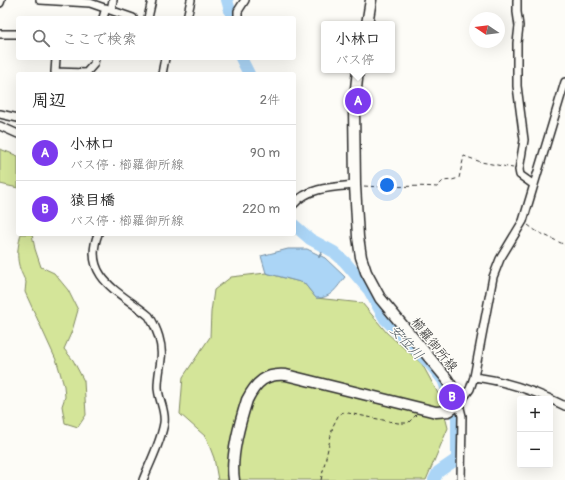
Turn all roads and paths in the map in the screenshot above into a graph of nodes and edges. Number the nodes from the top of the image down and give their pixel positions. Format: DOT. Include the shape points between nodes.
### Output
graph roads {
  1 [pos="1,0"];
  2 [pos="40,0"];
  3 [pos="113,0"];
  4 [pos="152,0"];
  5 [pos="191,0"];
  6 [pos="245,0"];
  7 [pos="371,0"];
  8 [pos="517,0"];
  9 [pos="0,3"];
  10 [pos="108,9"];
  11 [pos="105,16"];
  12 [pos="127,16"];
  13 [pos="148,16"];
  14 [pos="187,16"];
  15 [pos="238,16"];
  16 [pos="368,21"];
  17 [pos="0,34"];
  18 [pos="16,34"];
  19 [pos="56,60"];
  20 [pos="95,60"];
  21 [pos="165,60"];
  22 [pos="55,72"];
  23 [pos="87,72"];
  24 [pos="162,72"];
  25 [pos="358,73"];
  26 [pos="565,82"];
  27 [pos="0,114"];
  28 [pos="16,118"];
  29 [pos="0,126"];
  30 [pos="16,133"];
  31 [pos="519,170"];
  32 [pos="534,184"];
  33 [pos="355,185"];
  34 [pos="296,202"];
  35 [pos="523,221"];
  36 [pos="98,236"];
  37 [pos="565,246"];
  38 [pos="474,377"];
  39 [pos="565,406"];
  40 [pos="454,407"];
  41 [pos="423,409"];
  42 [pos="143,480"];
  43 [pos="234,480"];
  44 [pos="320,480"];
  45 [pos="461,480"];
  1 -- 9 [label="street"];
  2 -- 10 [label="street" via="90,3"];
  3 -- 10 [label="street"];
  4 -- 13 [label="street"];
  5 -- 14 [label="street"];
  6 -- 15 [label="street" via="238,11"];
  7 -- 16 [label="main road"];
  8 -- 31 [label="street" via="517,86 524,140"];
  10 -- 11 [label="street"];
  10 -- 12 [label="street"];
  17 -- 18 [label="street"];
  19 -- 22 [label="street"];
  20 -- 23 [label="street"];
  21 -- 24 [label="street"];
  25 -- 33 [label="main road, 櫛羅御所線" via="354,107"];
  26 -- 32 [label="street"];
  27 -- 28 [label="street"];
  29 -- 30 [label="street"];
  31 -- 32 [label="street" via="520,175"];
  31 -- 33 [label="path" via="464,156 459,178 443,181 437,187 382,188"];
  32 -- 35 [label="street"];
  33 -- 34 [label="street" via="313,192"];
  33 -- 40 [label="main road, 櫛羅御所線" via="358,237 366,272 380,298 447,378 452,387"];
  35 -- 37 [label="path"];
  35 -- 38 [label="street" via="500,258 493,276"];
  36 -- 42 [label="street" via="94,250 95,260 103,279 149,316 162,350 158,387 164,421"];
  38 -- 39 [label="street" via="511,384"];
  38 -- 40 [label="street" via="470,388"];
  40 -- 41 [label="main road" via="436,412"];
  40 -- 45 [label="street" via="462,416"];
  41 -- 43 [label="main road" via="286,375 272,375 260,382 247,400 234,451"];
  41 -- 44 [label="path" via="408,423 343,412 333,426"];
}
